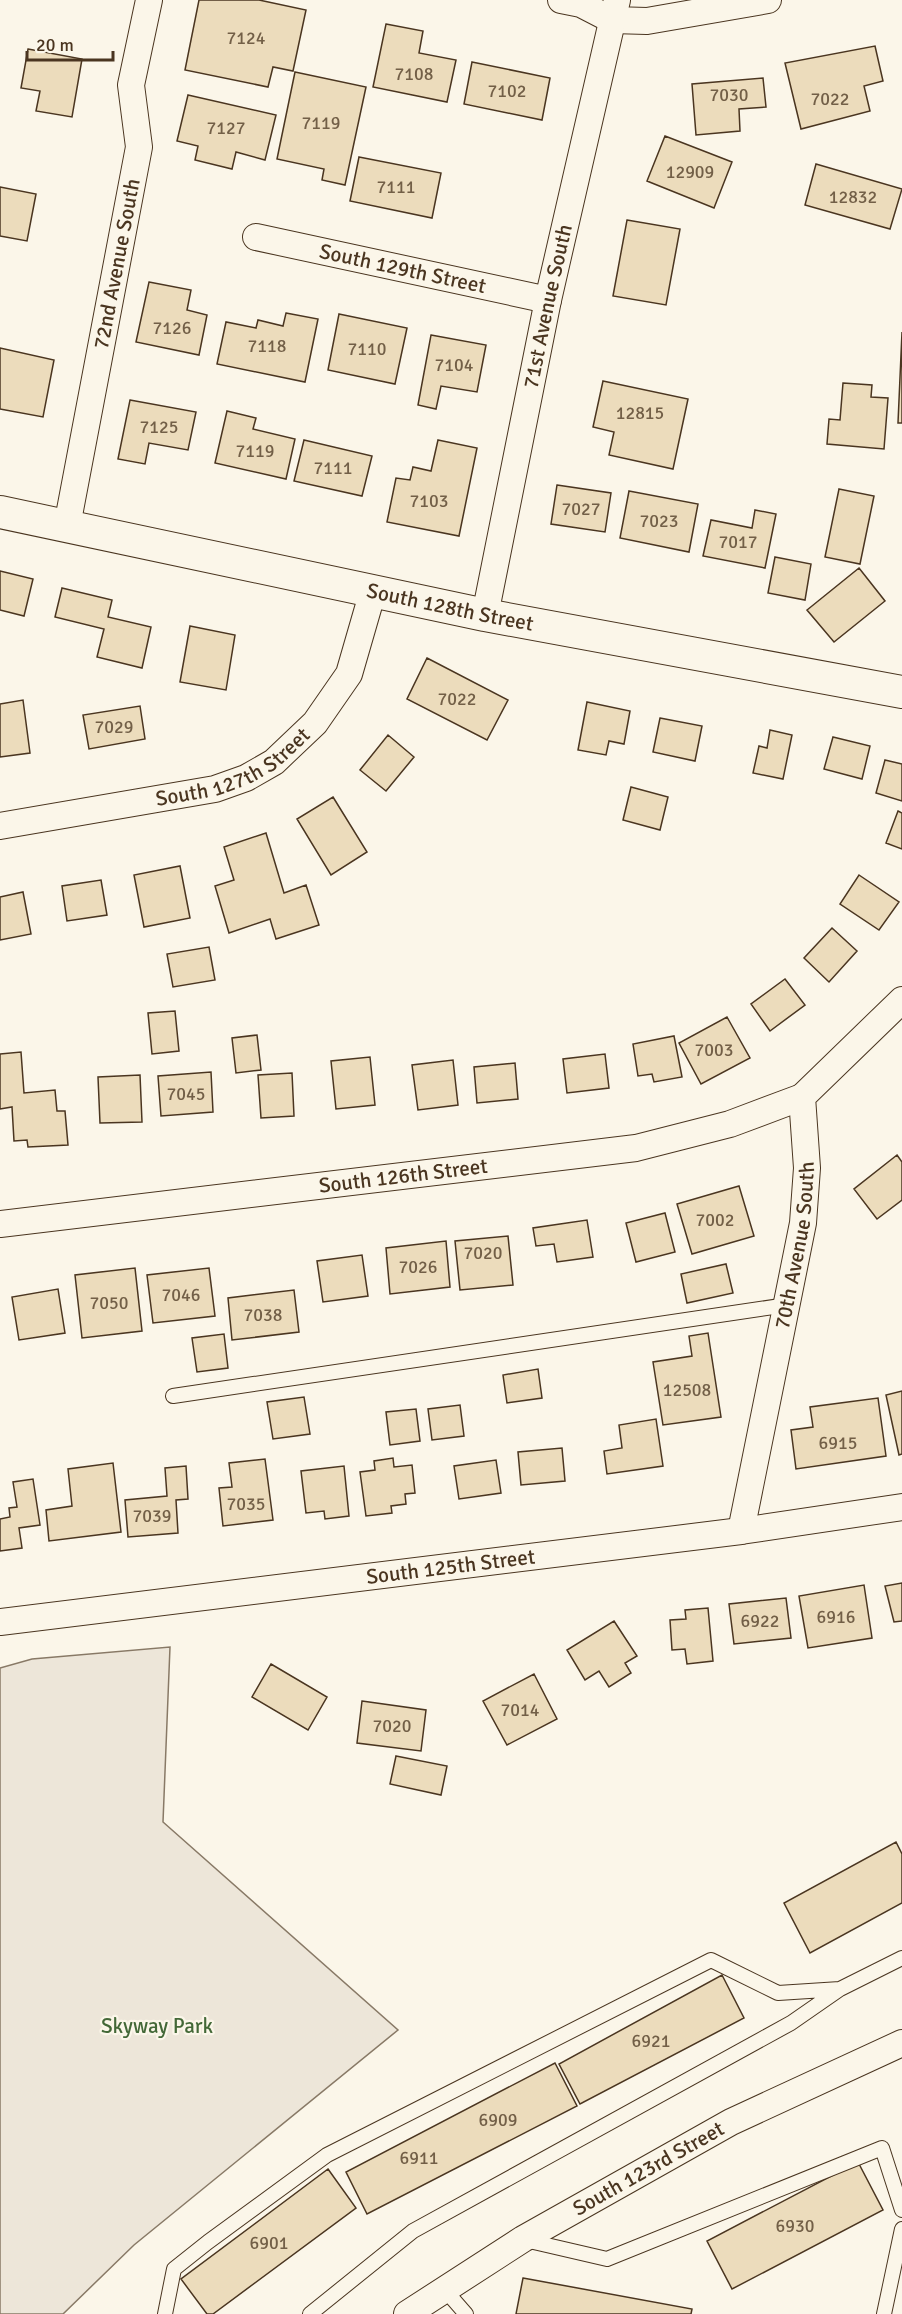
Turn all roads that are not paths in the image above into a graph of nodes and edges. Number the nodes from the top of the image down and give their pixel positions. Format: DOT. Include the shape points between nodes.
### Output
graph roads {
  1 [pos="149,0"];
  2 [pos="561,0"];
  3 [pos="768,0"];
  4 [pos="614,10"];
  5 [pos="256,237"];
  6 [pos="548,300"];
  7 [pos="0,512"];
  8 [pos="67,526"];
  9 [pos="373,591"];
  10 [pos="485,615"];
  11 [pos="902,692"];
  12 [pos="0,826"];
  13 [pos="902,999"];
  14 [pos="802,1098"];
  15 [pos="0,1224"];
  16 [pos="787,1305"];
  17 [pos="173,1396"];
  18 [pos="902,1507"];
  19 [pos="741,1531"];
  20 [pos="0,1622"];
  21 [pos="902,1958"];
  22 [pos="840,1989"];
  23 [pos="902,2043"];
  24 [pos="902,2210"];
  25 [pos="902,2229"];
  26 [pos="523,2239"];
  27 [pos="445,2290"];
  28 [pos="165,2314"];
  29 [pos="310,2314"];
  30 [pos="407,2314"];
  31 [pos="466,2314"];
  32 [pos="884,2314"];
  1 -- 8 [label="street, 72nd Avenue South" via="131,85 139,147"];
  2 -- 4 [label="street"];
  3 -- 4 [label="street" via="647,21"];
  4 -- 6 [label="street, 71st Avenue South"];
  5 -- 6 [label="street, South 129th Street"];
  6 -- 10 [label="street, 71st Avenue South"];
  7 -- 8 [label="street, South 128th Street"];
  8 -- 9 [label="street, South 128th Street"];
  9 -- 10 [label="street, South 128th Street"];
  9 -- 12 [label="street, South 127th Street" via="349,674 315,723 274,762 215,789"];
  10 -- 11 [label="street, South 128th Street"];
  13 -- 14 [label="street"];
  14 -- 15 [label="street, South 126th Street" via="730,1124 636,1148"];
  14 -- 16 [label="street, 70th Avenue South" via="807,1168 803,1223"];
  16 -- 17 [label="lane"];
  16 -- 19 [label="street, 70th Avenue South"];
  18 -- 19 [label="street, South 125th Street"];
  19 -- 20 [label="street, South 125th Street"];
  21 -- 22 [label="lane"];
  22 -- 28 [label="lane" via="778,1993 711,1960 327,2155 174,2269"];
  22 -- 29 [label="lane" via="791,2023 414,2230"];
  23 -- 26 [label="street, South 123rd Street" via="731,2122"];
  24 -- 26 [label="lane" via="882,2148 607,2259"];
  25 -- 32 [label="lane"];
  26 -- 27 [label="street, South 123rd Street"];
  27 -- 30 [label="street, South 123rd Street"];
  27 -- 31 [label="lane"];
}
